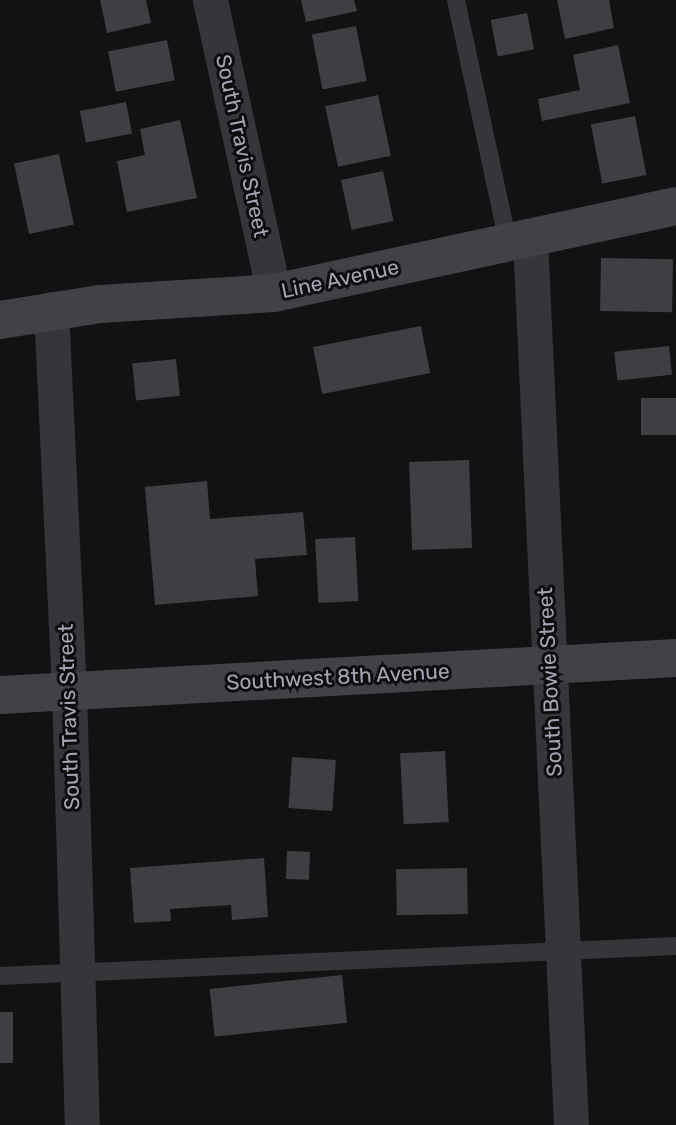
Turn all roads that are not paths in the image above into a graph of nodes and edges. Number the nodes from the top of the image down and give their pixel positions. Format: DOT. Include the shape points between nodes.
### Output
graph roads {
  1 [pos="210,0"];
  2 [pos="456,0"];
  3 [pos="676,206"];
  4 [pos="519,241"];
  5 [pos="274,293"];
  6 [pos="51,309"];
  7 [pos="0,320"];
  8 [pos="676,658"];
  9 [pos="549,665"];
  10 [pos="69,692"];
  11 [pos="0,695"];
  12 [pos="676,946"];
  13 [pos="563,951"];
  14 [pos="77,972"];
  15 [pos="0,975"];
  16 [pos="82,1125"];
  17 [pos="571,1125"];
  1 -- 5 [label="street, South Travis Street"];
  2 -- 4 [label="lane"];
  3 -- 4 [label="street, Line Avenue"];
  4 -- 5 [label="street, Line Avenue"];
  4 -- 9 [label="street, South Bowie Street"];
  5 -- 6 [label="street, Line Avenue"];
  6 -- 7 [label="street, Line Avenue"];
  6 -- 10 [label="street, South Travis Street"];
  8 -- 9 [label="street, Southwest 8th Avenue"];
  9 -- 10 [label="street, Southwest 8th Avenue"];
  9 -- 13 [label="street, South Bowie Street"];
  10 -- 11 [label="street, Southwest 8th Avenue"];
  10 -- 14 [label="street, South Travis Street"];
  12 -- 13 [label="lane"];
  13 -- 14 [label="lane"];
  13 -- 17 [label="street, South Bowie Street"];
  14 -- 15 [label="lane"];
  14 -- 16 [label="street, South Travis Street"];
}
